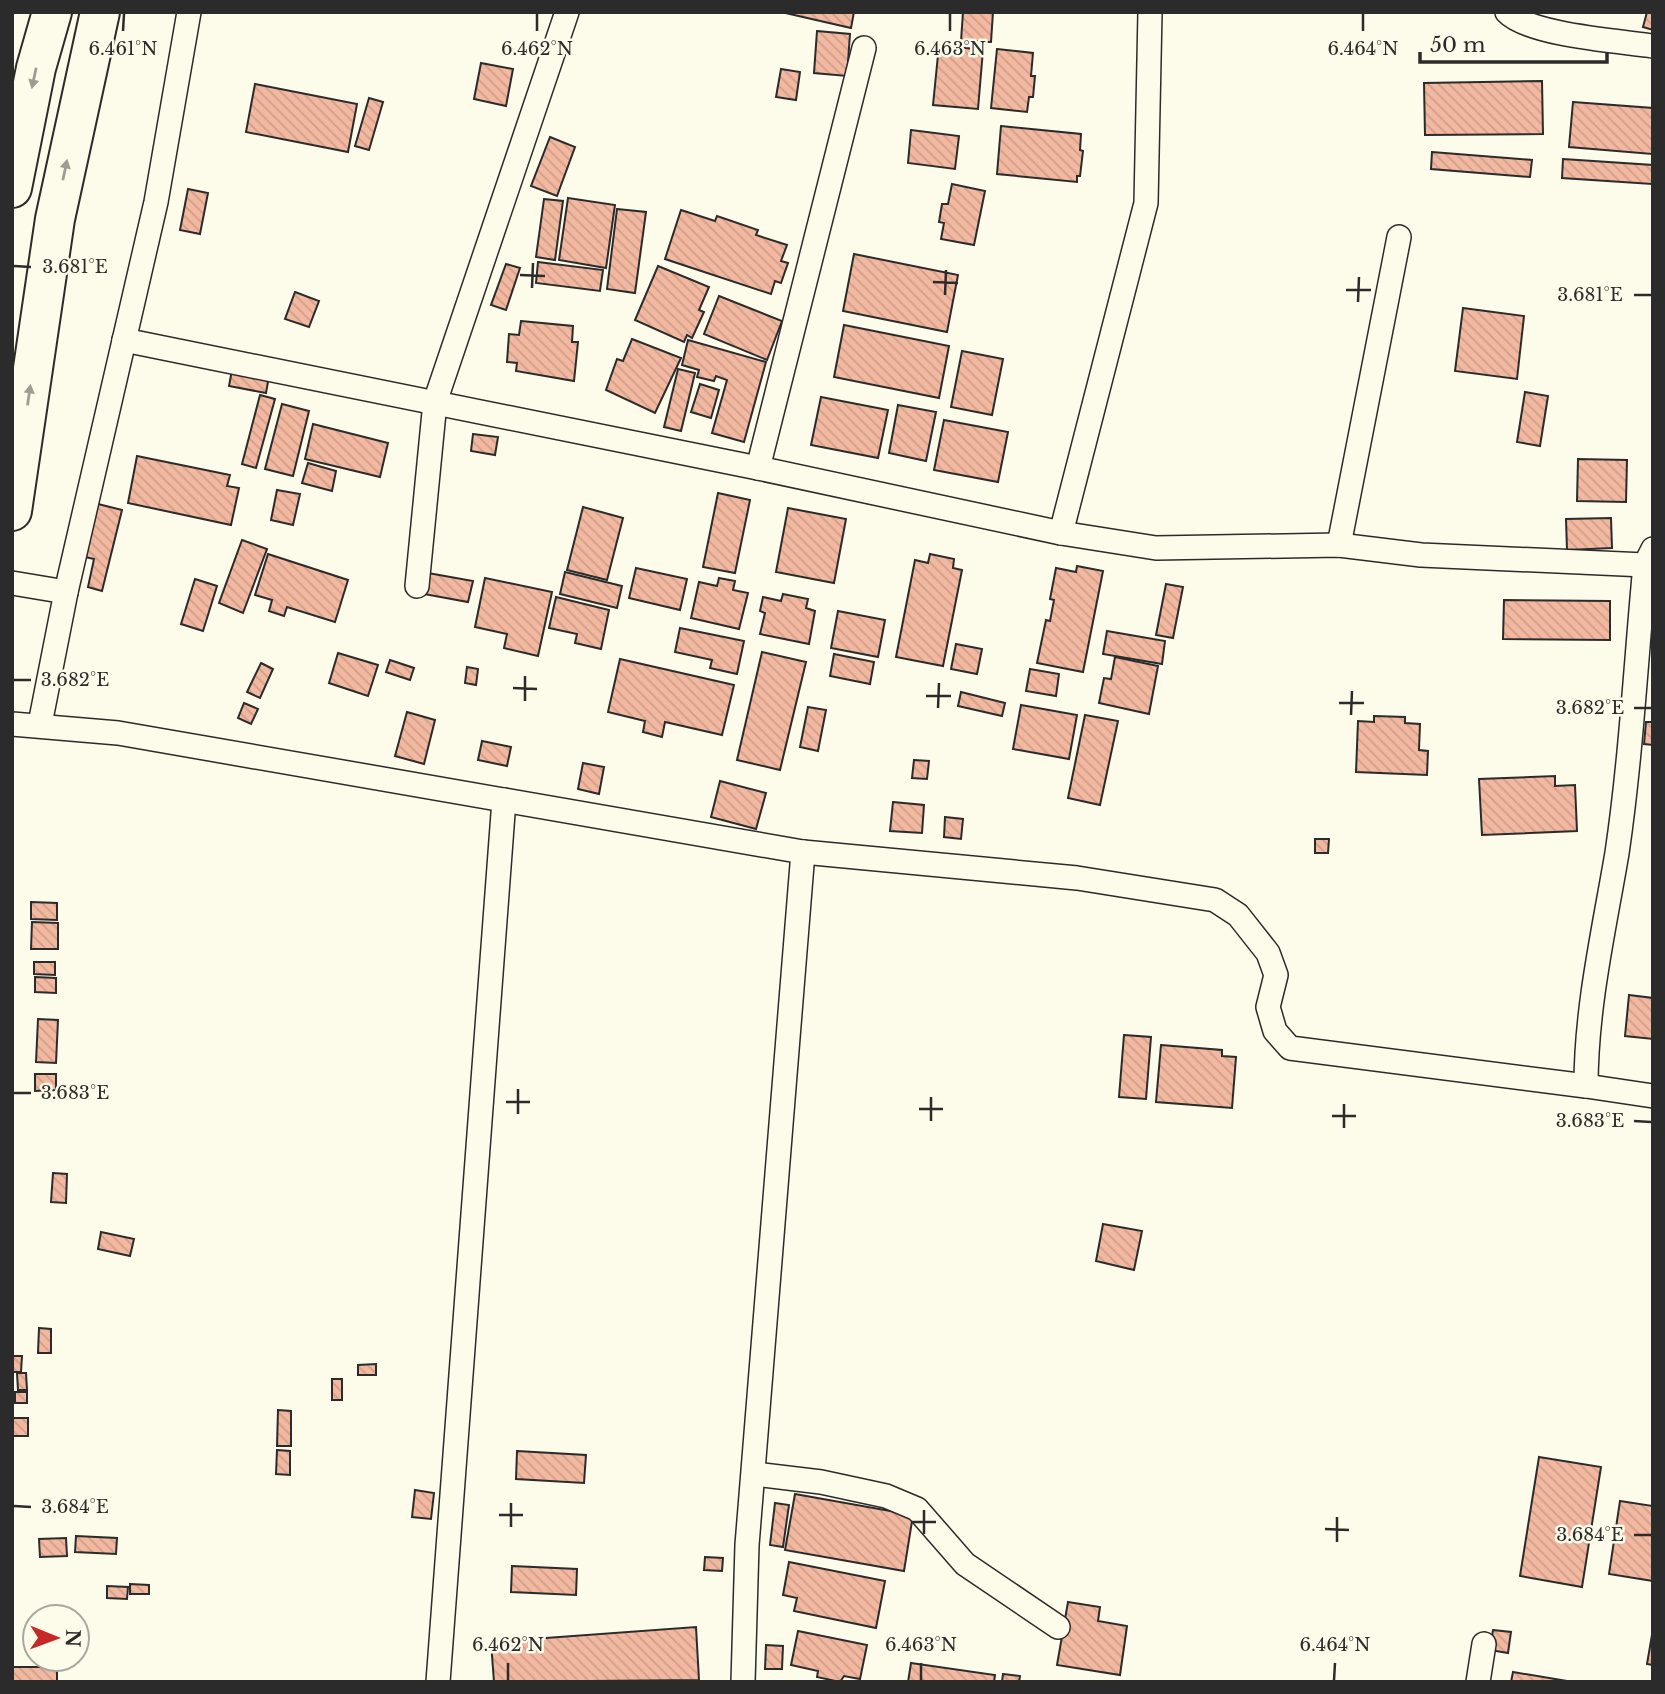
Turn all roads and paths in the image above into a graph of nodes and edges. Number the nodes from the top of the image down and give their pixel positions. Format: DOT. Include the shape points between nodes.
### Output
graph roads {
  1 [pos="52,12"];
  2 [pos="100,12"];
  3 [pos="189,12"];
  4 [pos="567,12"];
  5 [pos="1150,12"];
  6 [pos="1507,12"];
  7 [pos="1653,46"];
  8 [pos="864,48"];
  9 [pos="12,188"];
  10 [pos="1399,237"];
  11 [pos="124,340"];
  12 [pos="435,402"];
  13 [pos="758,468"];
  14 [pos="12,511"];
  15 [pos="1061,533"];
  16 [pos="1339,545"];
  17 [pos="1649,557"];
  18 [pos="12,583"];
  19 [pos="417,586"];
  20 [pos="66,592"];
  21 [pos="12,724"];
  22 [pos="40,724"];
  23 [pos="504,800"];
  24 [pos="803,852"];
  25 [pos="1586,1086"];
  26 [pos="1653,1096"];
  27 [pos="755,1474"];
  28 [pos="1058,1627"];
  29 [pos="1484,1644"];
  30 [pos="438,1682"];
  31 [pos="743,1682"];
  32 [pos="1478,1682"];
  1 -- 9 [label="highway, one-way"];
  14 -- 2 [label="highway, one-way" via="55,219"];
  3 -- 11 [label="street" via="156,202"];
  4 -- 12 [label="street"];
  5 -- 15 [label="street" via="1146,203"];
  6 -- 7 [label="street" via="1515,20 1541,28"];
  8 -- 13 [label="street"];
  10 -- 16 [label="street"];
  11 -- 12 [label="street"];
  11 -- 20 [label="street"];
  12 -- 13 [label="street"];
  12 -- 19 [label="street"];
  13 -- 15 [label="street"];
  15 -- 16 [label="street" via="1156,548"];
  16 -- 17 [label="street" via="1420,555"];
  17 -- 25 [label="street" via="1617,850 1594,985"];
  18 -- 20 [label="street"];
  20 -- 22 [label="street"];
  21 -- 22 [label="street"];
  22 -- 23 [label="street" via="118,733"];
  23 -- 24 [label="street"];
  23 -- 30 [label="street"];
  24 -- 25 [label="street" via="1077,878 1215,900 1238,915 1268,953 1276,975 1268,1007 1275,1031 1290,1048"];
  24 -- 27 [label="street"];
  25 -- 26 [label="street"];
  27 -- 28 [label="street" via="886,1496 917,1509 965,1564"];
  27 -- 31 [label="street" via="747,1545"];
  29 -- 32 [label="street"];
}
